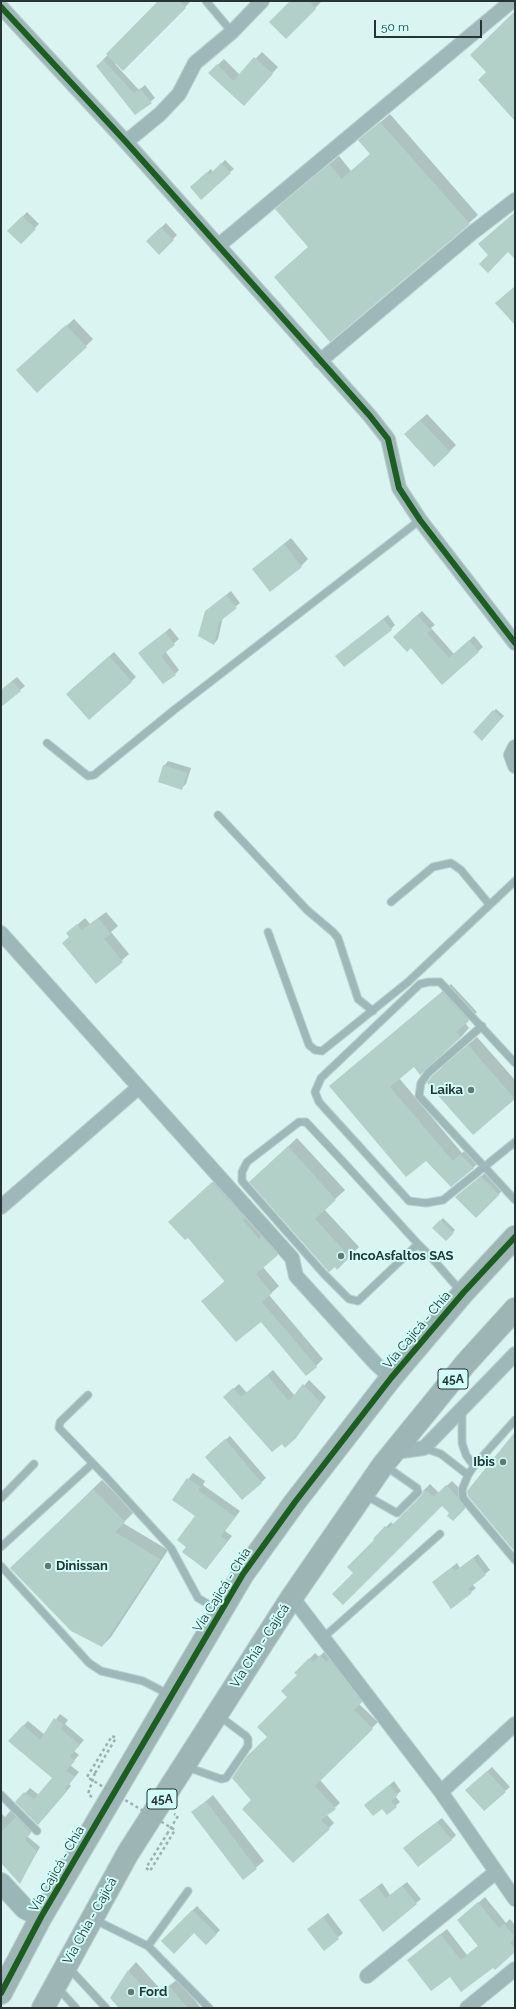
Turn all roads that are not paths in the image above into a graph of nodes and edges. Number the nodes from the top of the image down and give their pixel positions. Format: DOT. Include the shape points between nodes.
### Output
graph roads {
  1 [pos="206,1"];
  2 [pos="262,1"];
  3 [pos="512,1"];
  4 [pos="1,7"];
  5 [pos="232,32"];
  6 [pos="126,142"];
  7 [pos="515,200"];
  8 [pos="218,246"];
  9 [pos="320,361"];
  10 [pos="420,520"];
  11 [pos="515,644"];
  12 [pos="47,743"];
  13 [pos="515,747"];
  14 [pos="515,766"];
  15 [pos="218,815"];
  16 [pos="515,881"];
  17 [pos="391,902"];
  18 [pos="489,904"];
  19 [pos="268,932"];
  20 [pos="1,933"];
  21 [pos="372,1011"];
  22 [pos="482,1026"];
  23 [pos="515,1063"];
  24 [pos="139,1087"];
  25 [pos="513,1147"];
  26 [pos="485,1167"];
  27 [pos="515,1200"];
  28 [pos="1,1207"];
  29 [pos="515,1238"];
  30 [pos="418,1244"];
  31 [pos="462,1293"];
  32 [pos="515,1309"];
  33 [pos="515,1354"];
  34 [pos="391,1378"];
  35 [pos="88,1395"];
  36 [pos="462,1409"];
  37 [pos="515,1420"];
  38 [pos="424,1448"];
  39 [pos="389,1458"];
  40 [pos="34,1464"];
  41 [pos="92,1464"];
  42 [pos="474,1466"];
  43 [pos="468,1475"];
  44 [pos="363,1494"];
  45 [pos="1,1498"];
  46 [pos="440,1534"];
  47 [pos="1,1547"];
  48 [pos="515,1560"];
  49 [pos="1,1566"];
  50 [pos="292,1597"];
  51 [pos="220,1611"];
  52 [pos="324,1637"];
  53 [pos="170,1695"];
  54 [pos="216,1714"];
  55 [pos="515,1724"];
  56 [pos="183,1766"];
  57 [pos="441,1792"];
  58 [pos="1,1795"];
  59 [pos="37,1831"];
  60 [pos="496,1872"];
  61 [pos="1,1883"];
  62 [pos="188,1892"];
  63 [pos="514,1896"];
  64 [pos="41,1917"];
  65 [pos="92,1918"];
  66 [pos="148,1946"];
  67 [pos="66,1965"];
  68 [pos="515,1969"];
  69 [pos="7,1970"];
  70 [pos="367,1976"];
  71 [pos="56,1985"];
  72 [pos="1,1992"];
  73 [pos="42,2008"];
  74 [pos="76,2008"];
  75 [pos="106,2008"];
  76 [pos="209,2008"];
  77 [pos="467,2008"];
  1 -- 5 [label="lane"];
  2 -- 5 [label="street"];
  3 -- 8 [label="street"];
  4 -- 6 [label="street"];
  5 -- 6 [label="street" via="195,63 179,94 160,114"];
  6 -- 8 [label="street"];
  7 -- 9 [label="street"];
  8 -- 9 [label="street"];
  9 -- 10 [label="street" via="388,439 399,488"];
  10 -- 11 [label="street"];
  10 -- 12 [label="lane" via="94,775 88,776"];
  13 -- 14 [label="street" via="511,755"];
  15 -- 21 [label="lane" via="307,910 338,938 358,999"];
  16 -- 18 [label="lane"];
  17 -- 18 [label="lane" via="433,867 451,863 461,870"];
  18 -- 21 [label="lane" via="408,982"];
  19 -- 21 [label="lane" via="312,1048 318,1051 326,1048"];
  20 -- 24 [label="street"];
  22 -- 23 [label="lane"];
  22 -- 26 [label="lane" via="428,1073 421,1083 419,1096"];
  22 -- 26 [label="lane" via="440,982 420,984 321,1078 315,1092 319,1102 409,1200 426,1203 443,1200"];
  24 -- 28 [label="street"];
  24 -- 34 [label="street" via="292,1258 296,1276"];
  25 -- 26 [label="lane"];
  26 -- 27 [label="lane"];
  29 -- 31 [label="highway, Vía Cajicá - Chía"];
  30 -- 30 [label="lane" via="306,1122 299,1122 247,1162 242,1172 242,1181 349,1299 358,1301"];
  30 -- 31 [label="lane"];
  31 -- 34 [label="highway, Vía Cajicá - Chía"];
  32 -- 39 [label="highway, Vía Chía - Cajicá / 45A" via="466,1363"];
  33 -- 36 [label="street"];
  34 -- 51 [label="highway, Vía Cajicá - Chía" via="291,1508 243,1574"];
  35 -- 41 [label="lane" via="60,1422 58,1428"];
  36 -- 38 [label="street"];
  36 -- 42 [label="lane" via="462,1443 466,1455"];
  37 -- 42 [label="lane"];
  38 -- 39 [label="street"];
  38 -- 43 [label="lane" via="446,1457"];
  39 -- 44 [label="highway, Vía Chía - Cajicá / 45A"];
  39 -- 44 [label="lane" via="418,1492 397,1514"];
  40 -- 45 [label="lane"];
  41 -- 47 [label="lane"];
  41 -- 51 [label="lane" via="171,1548 198,1598"];
  42 -- 43 [label="lane"];
  43 -- 48 [label="lane" via="462,1490 463,1498"];
  44 -- 50 [label="highway, Vía Chía - Cajicá / 45A"];
  46 -- 52 [label="lane"];
  49 -- 53 [label="lane" via="89,1663 101,1672 143,1681"];
  50 -- 52 [label="street"];
  50 -- 54 [label="highway, Vía Chía - Cajicá / 45A"];
  51 -- 53 [label="highway, Vía Cajicá - Chía"];
  52 -- 57 [label="street"];
  53 -- 64 [label="highway, Vía Cajicá - Chía"];
  54 -- 56 [label="highway, Vía Chía - Cajicá / 45A"];
  54 -- 56 [label="lane" via="246,1736 248,1746 226,1778 221,1780"];
  55 -- 57 [label="street"];
  56 -- 65 [label="highway, Vía Chía - Cajicá / 45A" via="128,1853"];
  57 -- 60 [label="street"];
  58 -- 59 [label="lane"];
  60 -- 63 [label="street"];
  60 -- 70 [label="street"];
  61 -- 64 [label="street" via="25,1909"];
  62 -- 66 [label="lane"];
  64 -- 69 [label="highway, Vía Cajicá - Chía"];
  65 -- 66 [label="lane"];
  65 -- 67 [label="highway, Vía Chía - Cajicá / 45A"];
  66 -- 76 [label="lane"];
  67 -- 71 [label="highway, Vía Chía - Cajicá / 45A"];
  67 -- 75 [label="lane"];
  68 -- 77 [label="street"];
  69 -- 72 [label="highway, Vía Cajicá - Chía"];
  71 -- 73 [label="highway, Vía Chía - Cajicá / 45A"];
  71 -- 74 [label="lane"];
}
